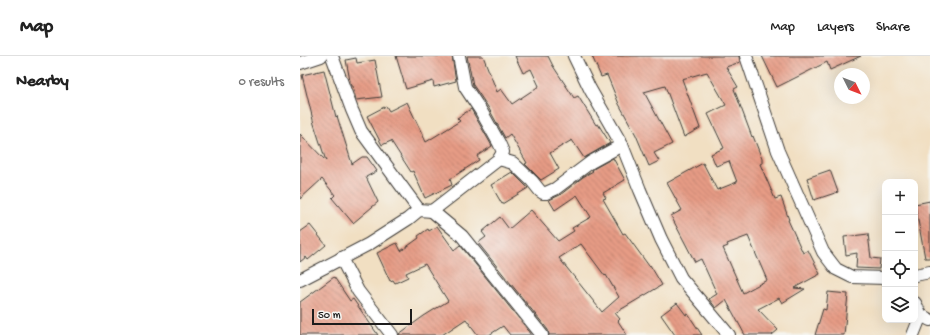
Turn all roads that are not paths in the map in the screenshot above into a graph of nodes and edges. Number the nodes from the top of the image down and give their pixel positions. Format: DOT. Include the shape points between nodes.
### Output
graph roads {
  1 [pos="321,56"];
  2 [pos="332,56"];
  3 [pos="459,56"];
  4 [pos="574,56"];
  5 [pos="746,56"];
  6 [pos="300,63"];
  7 [pos="622,145"];
  8 [pos="499,159"];
  9 [pos="419,210"];
  10 [pos="432,211"];
  11 [pos="341,258"];
  12 [pos="930,272"];
  13 [pos="918,274"];
  14 [pos="882,278"];
  15 [pos="300,280"];
  16 [pos="918,308"];
  17 [pos="925,318"];
  18 [pos="392,335"];
  19 [pos="542,335"];
  20 [pos="729,335"];
  21 [pos="914,335"];
  1 -- 6 [label="street"];
  2 -- 9 [label="street" via="361,131"];
  3 -- 8 [label="street" via="465,86 503,152"];
  4 -- 7 [label="street"];
  5 -- 14 [label="street" via="778,151 823,252 836,269 852,277"];
  7 -- 8 [label="street" via="591,162 546,193 540,191 513,163"];
  7 -- 20 [label="street" via="661,239 681,278"];
  8 -- 10 [label="street"];
  9 -- 10 [label="street"];
  9 -- 11 [label="street" via="369,244"];
  10 -- 19 [label="street" via="462,236"];
  11 -- 15 [label="street"];
  11 -- 18 [label="street" via="358,291"];
  12 -- 13 [label="street"];
  16 -- 17 [label="street"];
  17 -- 21 [label="street"];
}
